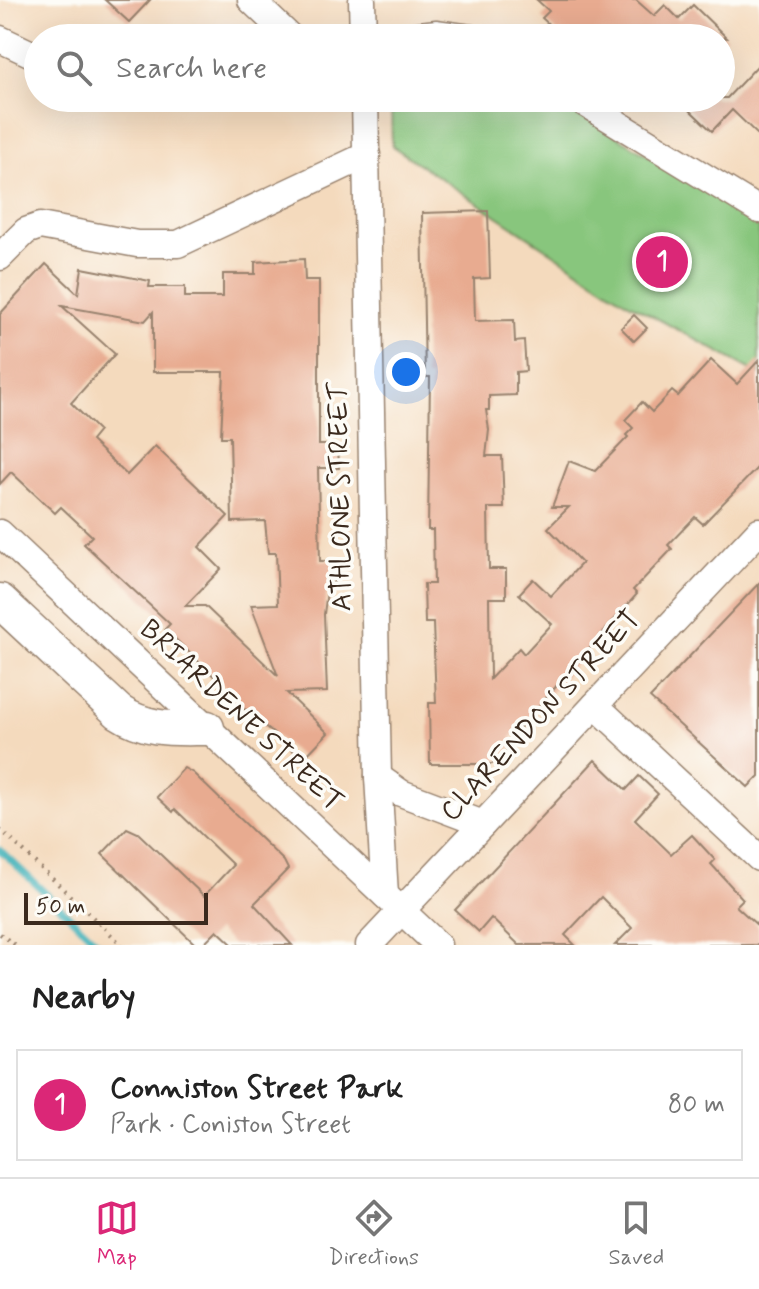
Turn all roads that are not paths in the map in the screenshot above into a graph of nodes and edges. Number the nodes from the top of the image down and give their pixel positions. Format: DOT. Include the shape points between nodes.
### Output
graph roads {
  1 [pos="251,0"];
  2 [pos="362,0"];
  3 [pos="276,24"];
  4 [pos="363,24"];
  5 [pos="0,39"];
  6 [pos="24,50"];
  7 [pos="365,112"];
  8 [pos="599,112"];
  9 [pos="367,155"];
  10 [pos="759,210"];
  11 [pos="0,257"];
  12 [pos="759,531"];
  13 [pos="0,533"];
  14 [pos="0,601"];
  15 [pos="595,705"];
  16 [pos="207,728"];
  17 [pos="378,777"];
  18 [pos="483,824"];
  19 [pos="759,858"];
  20 [pos="393,903"];
  21 [pos="369,945"];
  22 [pos="438,945"];
  1 -- 3 [label="street"];
  2 -- 4 [label="street"];
  5 -- 6 [label="street"];
  7 -- 9 [label="street, ATHLONE STREET"];
  8 -- 10 [label="street"];
  9 -- 11 [label="street" via="178,244 137,244 40,226 26,231"];
  9 -- 17 [label="street, ATHLONE STREET"];
  12 -- 15 [label="street, CLARENDON STREET"];
  13 -- 16 [label="street, BRIARDENE STREET"];
  14 -- 16 [label="main road" via="136,723"];
  15 -- 18 [label="street, CLARENDON STREET"];
  15 -- 19 [label="street"];
  16 -- 20 [label="street, BRIARDENE STREET"];
  17 -- 18 [label="street" via="401,793"];
  17 -- 20 [label="street, ATHLONE STREET"];
  18 -- 20 [label="street, CLARENDON STREET"];
  20 -- 21 [label="street, CLARENDON STREET"];
  20 -- 22 [label="street, BRIARDENE STREET"];
}
